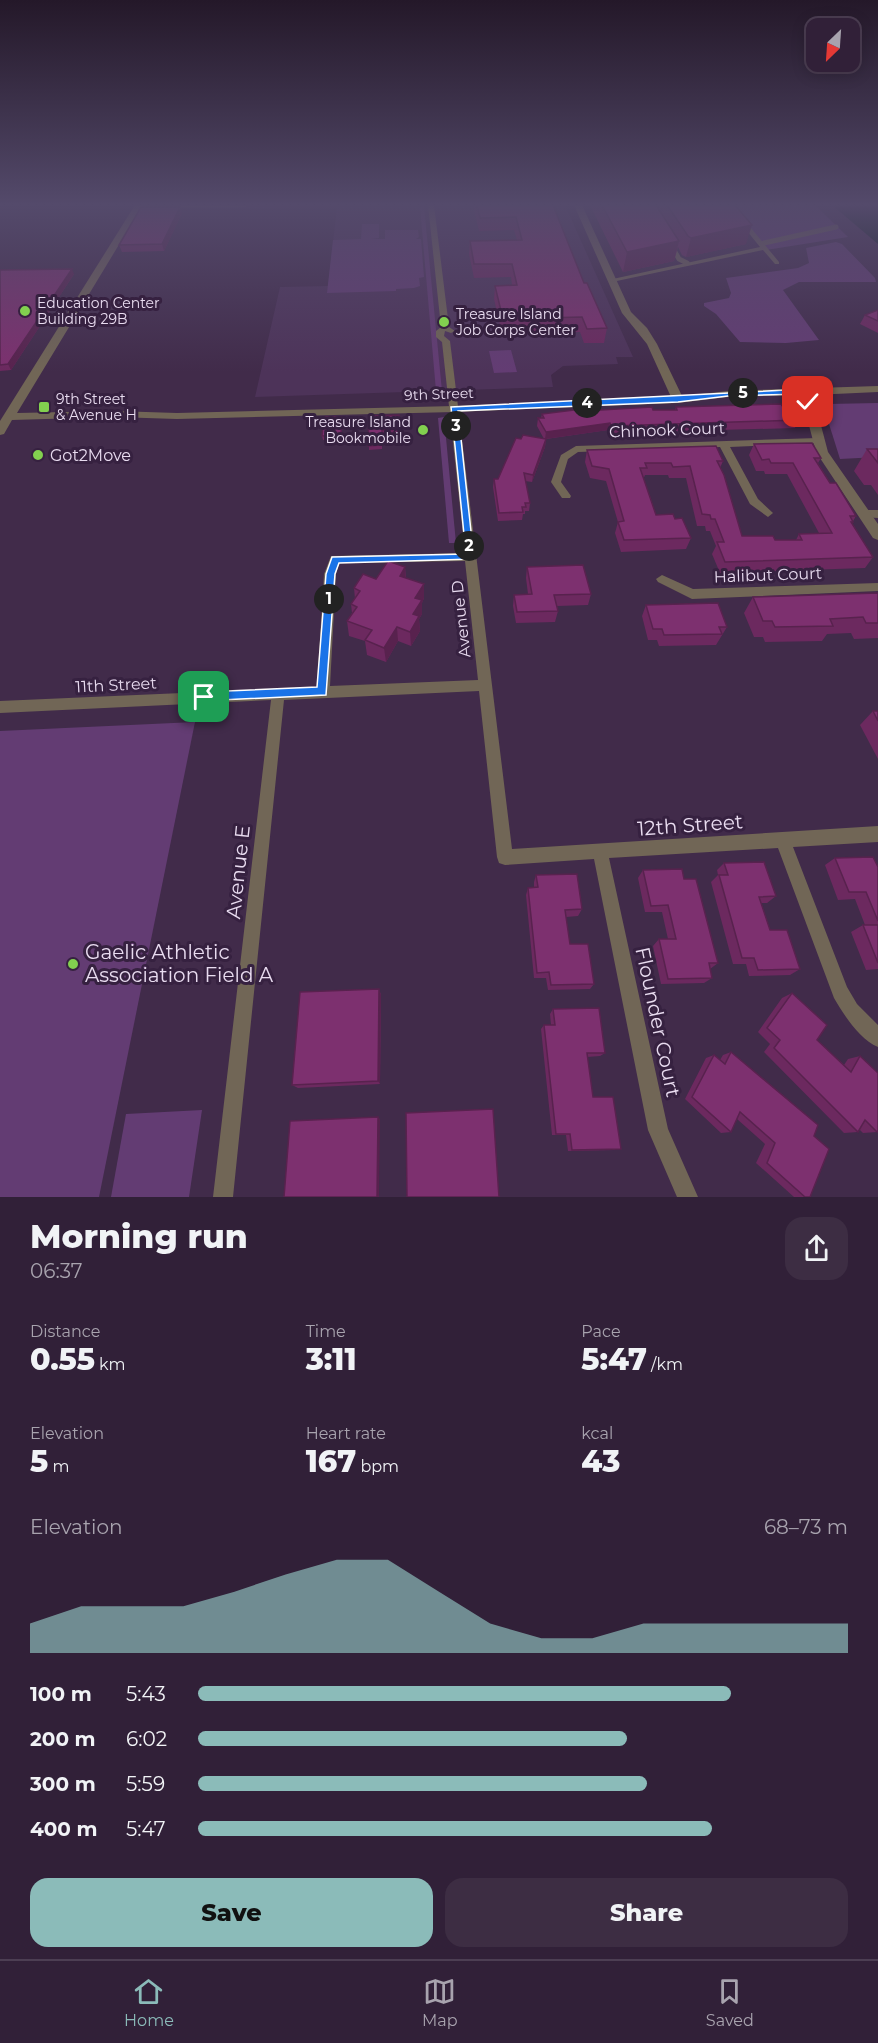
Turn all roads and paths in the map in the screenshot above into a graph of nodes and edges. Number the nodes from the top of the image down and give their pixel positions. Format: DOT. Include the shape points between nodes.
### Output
graph roads {
  1 [pos="103,261"];
  2 [pos="437,261"];
  3 [pos="603,261"];
  4 [pos="683,261"];
  5 [pos="696,261"];
  6 [pos="687,263"];
  7 [pos="612,280"];
  8 [pos="878,389"];
  9 [pos="806,391"];
  10 [pos="678,400"];
  11 [pos="454,409"];
  12 [pos="4,417"];
  13 [pos="0,431"];
  14 [pos="818,441"];
  15 [pos="723,443"];
  16 [pos="566,496"];
  17 [pos="768,513"];
  18 [pos="871,514"];
  19 [pos="878,535"];
  20 [pos="471,557"];
  21 [pos="662,579"];
  22 [pos="878,587"];
  23 [pos="485,685"];
  24 [pos="322,692"];
  25 [pos="278,694"];
  26 [pos="0,707"];
  27 [pos="878,834"];
  28 [pos="783,840"];
  29 [pos="600,851"];
  30 [pos="505,857"];
  31 [pos="878,1038"];
  32 [pos="224,1197"];
  33 [pos="688,1197"];
  1 -- 12 [label="street"];
  2 -- 11 [label="street, Avenue D" via="445,328 440,337 446,341"];
  3 -- 7 [label="street"];
  4 -- 6 [label="street"];
  5 -- 6 [label="street"];
  6 -- 7 [label="street"];
  7 -- 10 [label="street" via="627,313 652,344"];
  8 -- 9 [label="street, 9th Street"];
  9 -- 10 [label="street, 9th Street"];
  9 -- 14 [label="street"];
  10 -- 11 [label="street, 9th Street"];
  11 -- 12 [label="street, 9th Street"];
  11 -- 20 [label="street, Avenue D"];
  12 -- 13 [label="street"];
  14 -- 15 [label="street, Chinook Court"];
  14 -- 18 [label="street" via="822,452"];
  15 -- 16 [label="street, Chinook Court" via="576,449 564,457 556,482"];
  15 -- 17 [label="street" via="754,501"];
  18 -- 19 [label="street"];
  20 -- 23 [label="street, Avenue D"];
  20 -- 24 [label="street" via="335,559 330,574"];
  21 -- 22 [label="street, Halibut Court" via="692,594"];
  23 -- 24 [label="street, 11th Street"];
  23 -- 30 [label="street, Avenue D"];
  24 -- 25 [label="street, 11th Street"];
  25 -- 26 [label="street, 11th Street"];
  25 -- 32 [label="street, Avenue E"];
  27 -- 28 [label="street, 12th Street"];
  28 -- 29 [label="street, 12th Street"];
  28 -- 31 [label="street" via="836,983 851,1010"];
  29 -- 30 [label="street, 12th Street"];
  29 -- 33 [label="street, Flounder Court" via="658,1130"];
}
